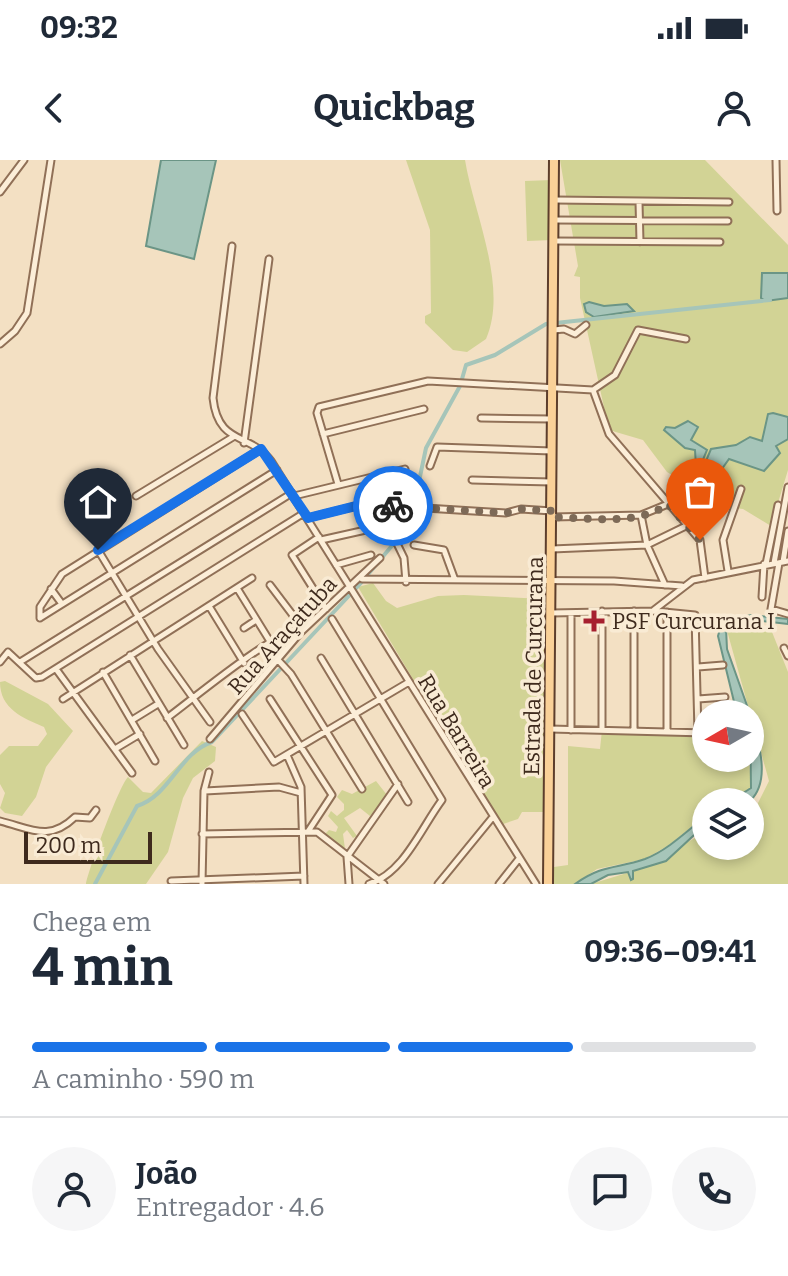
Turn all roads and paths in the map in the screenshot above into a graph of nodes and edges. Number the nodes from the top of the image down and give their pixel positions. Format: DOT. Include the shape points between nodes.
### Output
graph roads {
  1 [pos="24,160"];
  2 [pos="51,160"];
  3 [pos="554,160"];
  4 [pos="776,160"];
  5 [pos="0,192"];
  6 [pos="555,200"];
  7 [pos="639,202"];
  8 [pos="729,202"];
  9 [pos="777,211"];
  10 [pos="554,220"];
  11 [pos="640,221"];
  12 [pos="728,221"];
  13 [pos="554,241"];
  14 [pos="640,242"];
  15 [pos="720,242"];
  16 [pos="232,246"];
  17 [pos="269,259"];
  18 [pos="586,325"];
  19 [pos="554,329"];
  20 [pos="686,339"];
  21 [pos="0,344"];
  22 [pos="553,387"];
  23 [pos="593,390"];
  24 [pos="424,409"];
  25 [pos="481,418"];
  26 [pos="553,420"];
  27 [pos="323,434"];
  28 [pos="233,437"];
  29 [pos="244,443"];
  30 [pos="261,449"];
  31 [pos="553,451"];
  32 [pos="430,466"];
  33 [pos="277,470"];
  34 [pos="472,480"];
  35 [pos="686,481"];
  36 [pos="553,482"];
  37 [pos="338,484"];
  38 [pos="788,487"];
  39 [pos="741,489"];
  40 [pos="293,494"];
  41 [pos="136,496"];
  42 [pos="396,496"];
  43 [pos="714,496"];
  44 [pos="668,503"];
  45 [pos="778,505"];
  46 [pos="393,506"];
  47 [pos="553,514"];
  48 [pos="641,515"];
  49 [pos="306,516"];
  50 [pos="388,525"];
  51 [pos="689,526"];
  52 [pos="788,531"];
  53 [pos="320,538"];
  54 [pos="414,545"];
  55 [pos="647,545"];
  56 [pos="552,549"];
  57 [pos="98,550"];
  58 [pos="371,555"];
  59 [pos="380,558"];
  60 [pos="781,562"];
  61 [pos="765,564"];
  62 [pos="336,565"];
  63 [pos="728,571"];
  64 [pos="111,573"];
  65 [pos="252,578"];
  66 [pos="705,578"];
  67 [pos="362,579"];
  68 [pos="455,580"];
  69 [pos="552,580"];
  70 [pos="406,582"];
  71 [pos="270,585"];
  72 [pos="666,586"];
  73 [pos="682,586"];
  74 [pos="352,587"];
  75 [pos="237,588"];
  76 [pos="51,589"];
  77 [pos="125,595"];
  78 [pos="762,597"];
  79 [pos="62,604"];
  80 [pos="209,606"];
  81 [pos="326,609"];
  82 [pos="602,611"];
  83 [pos="634,611"];
  84 [pos="654,611"];
  85 [pos="667,612"];
  86 [pos="551,613"];
  87 [pos="571,613"];
  88 [pos="788,614"];
  89 [pos="140,618"];
  90 [pos="332,619"];
  91 [pos="256,620"];
  92 [pos="301,626"];
  93 [pos="308,626"];
  94 [pos="244,628"];
  95 [pos="153,640"];
  96 [pos="271,643"];
  97 [pos="784,648"];
  98 [pos="130,655"];
  99 [pos="788,656"];
  100 [pos="321,658"];
  101 [pos="278,660"];
  102 [pos="0,662"];
  103 [pos="20,662"];
  104 [pos="244,663"];
  105 [pos="723,665"];
  106 [pos="698,667"];
  107 [pos="56,669"];
  108 [pos="103,672"];
  109 [pos="409,682"];
  110 [pos="73,692"];
  111 [pos="725,697"];
  112 [pos="194,698"];
  113 [pos="381,698"];
  114 [pos="63,699"];
  115 [pos="270,699"];
  116 [pos="698,699"];
  117 [pos="158,704"];
  118 [pos="242,714"];
  119 [pos="354,715"];
  120 [pos="167,718"];
  121 [pos="132,720"];
  122 [pos="210,722"];
  123 [pos="550,729"];
  124 [pos="571,730"];
  125 [pos="602,730"];
  126 [pos="327,731"];
  127 [pos="634,731"];
  128 [pos="667,732"];
  129 [pos="692,733"];
  130 [pos="140,734"];
  131 [pos="210,739"];
  132 [pos="184,745"];
  133 [pos="299,748"];
  134 [pos="115,749"];
  135 [pos="287,755"];
  136 [pos="155,761"];
  137 [pos="209,772"];
  138 [pos="132,773"];
  139 [pos="398,784"];
  140 [pos="362,789"];
  141 [pos="204,791"];
  142 [pos="302,793"];
  143 [pos="408,802"];
  144 [pos="96,810"];
  145 [pos="492,818"];
  146 [pos="0,821"];
  147 [pos="306,830"];
  148 [pos="202,834"];
  149 [pos="348,854"];
  150 [pos="518,859"];
  151 [pos="304,876"];
  152 [pos="171,881"];
  153 [pos="382,882"];
  154 [pos="202,883"];
  155 [pos="304,884"];
  156 [pos="349,884"];
  157 [pos="369,884"];
  158 [pos="438,884"];
  159 [pos="499,884"];
  160 [pos="536,884"];
  161 [pos="548,884"];
  1 -- 5 [label="street"];
  2 -- 21 [label="street" via="27,313"];
  3 -- 6 [label="main road, Estrada de Curcurana"];
  4 -- 9 [label="street"];
  6 -- 7 [label="street"];
  6 -- 10 [label="main road, Estrada de Curcurana"];
  7 -- 8 [label="street"];
  7 -- 11 [label="street"];
  10 -- 11 [label="street"];
  10 -- 13 [label="main road, Estrada de Curcurana"];
  11 -- 12 [label="street"];
  11 -- 14 [label="street"];
  13 -- 14 [label="street"];
  13 -- 19 [label="main road, Estrada de Curcurana"];
  14 -- 15 [label="street"];
  16 -- 28 [label="street" via="213,398 218,419"];
  17 -- 29 [label="street"];
  18 -- 19 [label="street" via="575,334"];
  19 -- 22 [label="main road, Estrada de Curcurana"];
  20 -- 23 [label="street" via="638,330 615,375"];
  22 -- 23 [label="street"];
  22 -- 26 [label="main road, Estrada de Curcurana"];
  22 -- 27 [label="street" via="415,383 317,409"];
  23 -- 44 [label="street" via="609,434"];
  24 -- 27 [label="street"];
  25 -- 26 [label="street"];
  26 -- 31 [label="main road, Estrada de Curcurana"];
  27 -- 37 [label="street"];
  28 -- 29 [label="street"];
  28 -- 41 [label="street"];
  29 -- 30 [label="street"];
  30 -- 33 [label="street, Rua Barreira"];
  30 -- 57 [label="street"];
  31 -- 32 [label="street" via="437,447"];
  31 -- 36 [label="main road, Estrada de Curcurana"];
  33 -- 40 [label="street, Rua Barreira"];
  33 -- 64 [label="street"];
  34 -- 36 [label="street"];
  35 -- 44 [label="street"];
  36 -- 47 [label="main road, Estrada de Curcurana"];
  37 -- 40 [label="street"];
  37 -- 42 [label="street" via="403,468"];
  38 -- 60 [label="street"];
  39 -- 63 [label="street" via="723,540"];
  40 -- 49 [label="street, Rua Barreira"];
  40 -- 77 [label="street"];
  42 -- 46 [label="street"];
  42 -- 49 [label="street"];
  43 -- 51 [label="street"];
  44 -- 48 [label="street"];
  44 -- 51 [label="street"];
  45 -- 61 [label="street"];
  46 -- 47 [label="street"];
  46 -- 50 [label="street"];
  47 -- 48 [label="street"];
  47 -- 56 [label="main road, Estrada de Curcurana"];
  48 -- 55 [label="street"];
  49 -- 53 [label="street, Rua Barreira"];
  49 -- 89 [label="street"];
  50 -- 53 [label="street"];
  50 -- 70 [label="street" via="404,558"];
  51 -- 55 [label="street"];
  51 -- 66 [label="street" via="700,540"];
  52 -- 60 [label="street"];
  53 -- 62 [label="street, Rua Barreira"];
  53 -- 81 [label="street" via="292,555"];
  54 -- 68 [label="street" via="444,550"];
  55 -- 56 [label="street"];
  55 -- 72 [label="street"];
  56 -- 69 [label="main road, Estrada de Curcurana"];
  57 -- 64 [label="street"];
  57 -- 76 [label="street" via="62,574"];
  58 -- 62 [label="street"];
  59 -- 67 [label="street, Rua Araçatuba"];
  60 -- 61 [label="street"];
  60 -- 88 [label="street" via="771,609"];
  61 -- 63 [label="street"];
  61 -- 78 [label="street"];
  62 -- 74 [label="street, Rua Barreira"];
  63 -- 66 [label="street"];
  64 -- 77 [label="street"];
  64 -- 79 [label="street"];
  65 -- 75 [label="street"];
  66 -- 73 [label="street"];
  67 -- 70 [label="street"];
  67 -- 74 [label="street, Rua Araçatuba"];
  68 -- 69 [label="street"];
  68 -- 70 [label="street"];
  69 -- 72 [label="street"];
  69 -- 86 [label="main road, Estrada de Curcurana"];
  71 -- 92 [label="street"];
  72 -- 73 [label="street"];
  73 -- 84 [label="street"];
  74 -- 81 [label="street, Rua Araçatuba"];
  74 -- 109 [label="street, Rua Barreira"];
  75 -- 80 [label="street"];
  75 -- 91 [label="street"];
  76 -- 79 [label="street"];
  76 -- 79 [label="street" via="40,618"];
  77 -- 89 [label="street"];
  77 -- 103 [label="street"];
  80 -- 95 [label="street"];
  80 -- 104 [label="street"];
  81 -- 93 [label="street, Rua Araçatuba"];
  82 -- 83 [label="street"];
  82 -- 87 [label="street"];
  82 -- 125 [label="street"];
  83 -- 84 [label="street"];
  83 -- 127 [label="street"];
  84 -- 85 [label="street"];
  85 -- 106 [label="street" via="698,619"];
  85 -- 128 [label="street"];
  86 -- 87 [label="street"];
  86 -- 123 [label="main road, Estrada de Curcurana"];
  87 -- 124 [label="street"];
  89 -- 95 [label="street"];
  89 -- 107 [label="street"];
  90 -- 113 [label="street"];
  91 -- 94 [label="street"];
  91 -- 96 [label="street"];
  92 -- 93 [label="street"];
  92 -- 96 [label="street"];
  93 -- 101 [label="street, Rua Araçatuba"];
  95 -- 98 [label="street"];
  95 -- 112 [label="street"];
  96 -- 104 [label="street"];
  97 -- 99 [label="street"];
  98 -- 108 [label="street"];
  98 -- 117 [label="street"];
  100 -- 119 [label="street"];
  101 -- 126 [label="street"];
  101 -- 131 [label="street, Rua Araçatuba"];
  102 -- 103 [label="street" via="8,652"];
  103 -- 107 [label="street" via="36,678"];
  104 -- 112 [label="street"];
  105 -- 106 [label="street"];
  106 -- 116 [label="street"];
  107 -- 110 [label="street"];
  108 -- 110 [label="street"];
  108 -- 121 [label="street"];
  109 -- 113 [label="street"];
  109 -- 145 [label="street, Rua Barreira"];
  110 -- 114 [label="street"];
  110 -- 134 [label="street"];
  111 -- 116 [label="street"];
  112 -- 120 [label="street"];
  112 -- 122 [label="street"];
  113 -- 119 [label="street"];
  113 -- 153 [label="street" via="442,800"];
  115 -- 133 [label="street"];
  117 -- 120 [label="street"];
  117 -- 121 [label="street"];
  118 -- 135 [label="street" via="271,761"];
  119 -- 126 [label="street"];
  119 -- 139 [label="street"];
  120 -- 132 [label="street"];
  121 -- 130 [label="street"];
  123 -- 124 [label="street"];
  123 -- 161 [label="main road, Estrada de Curcurana"];
  124 -- 125 [label="street"];
  125 -- 127 [label="street"];
  126 -- 133 [label="street"];
  126 -- 140 [label="street"];
  127 -- 128 [label="street"];
  128 -- 129 [label="street"];
  130 -- 134 [label="street"];
  130 -- 136 [label="street"];
  133 -- 135 [label="street"];
  133 -- 147 [label="street" via="333,796"];
  134 -- 138 [label="street"];
  135 -- 142 [label="street"];
  137 -- 141 [label="street"];
  139 -- 143 [label="street"];
  139 -- 149 [label="street"];
  141 -- 142 [label="street" via="279,787"];
  141 -- 148 [label="street"];
  142 -- 147 [label="street"];
  144 -- 146 [label="street" via="90,818 75,817 50,833"];
  145 -- 150 [label="street, Rua Barreira"];
  145 -- 158 [label="street"];
  147 -- 148 [label="street"];
  147 -- 149 [label="street" via="324,835"];
  147 -- 151 [label="street"];
  148 -- 154 [label="street"];
  149 -- 153 [label="street"];
  149 -- 156 [label="street"];
  150 -- 159 [label="street"];
  150 -- 160 [label="street, Rua Barreira"];
  151 -- 154 [label="street"];
  151 -- 155 [label="street"];
  152 -- 154 [label="street"];
  153 -- 157 [label="street"];
}
